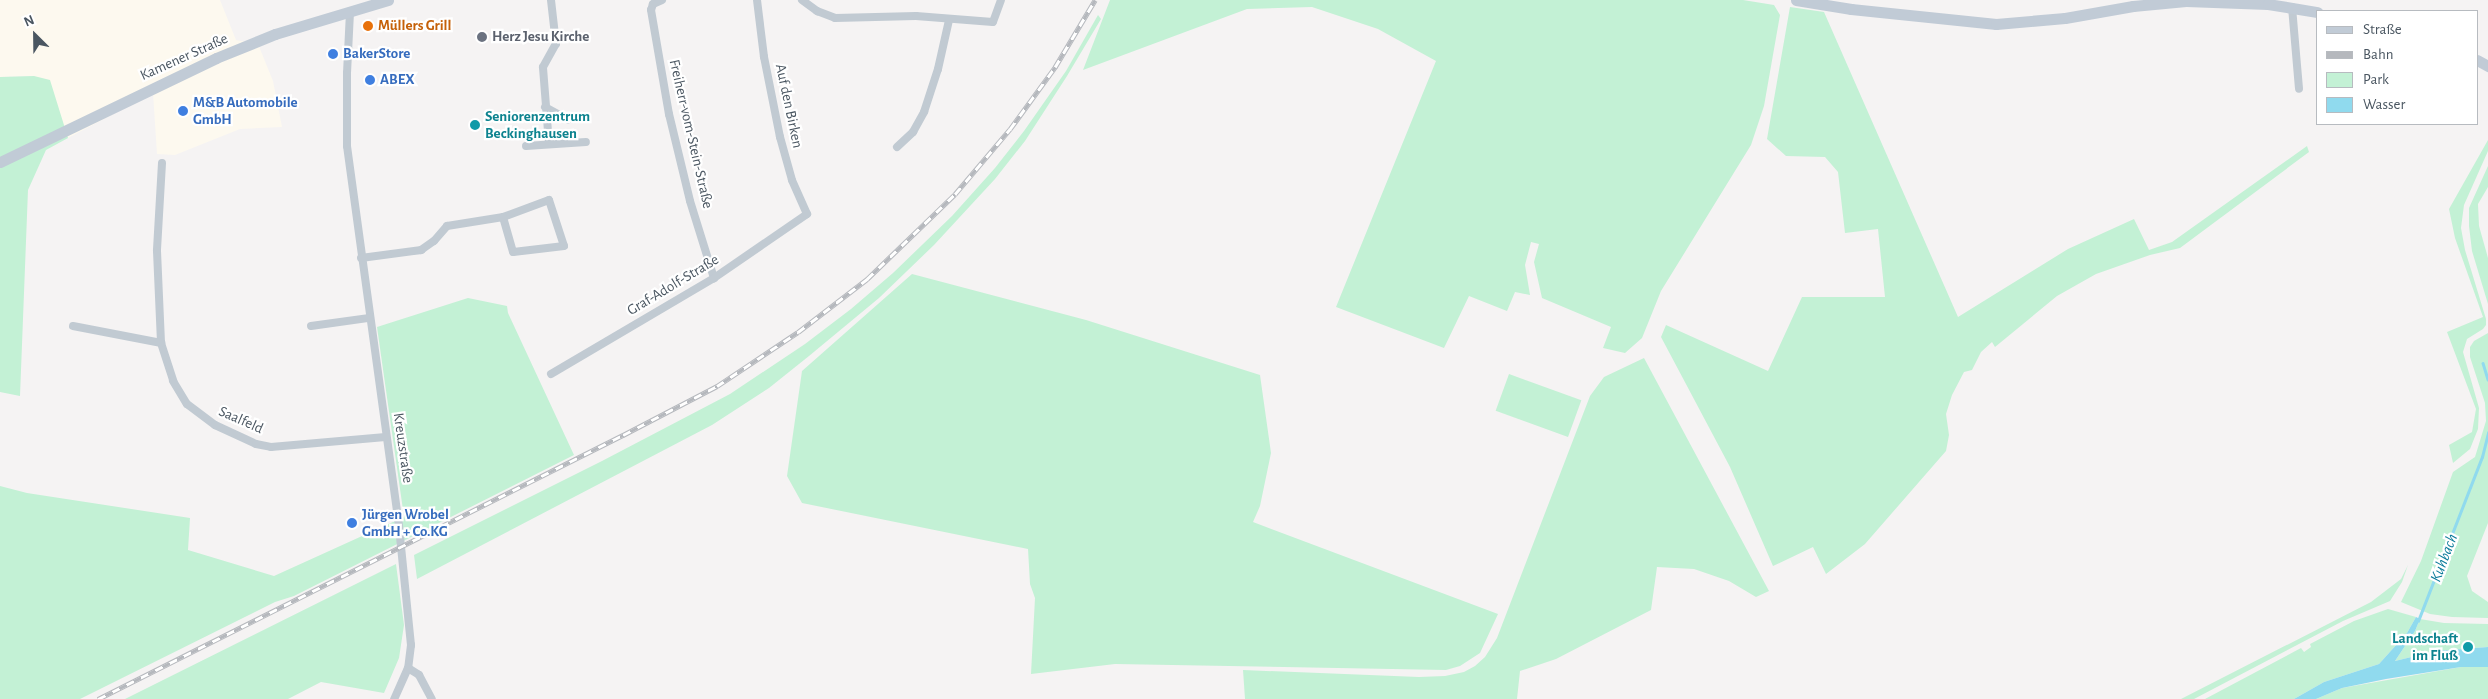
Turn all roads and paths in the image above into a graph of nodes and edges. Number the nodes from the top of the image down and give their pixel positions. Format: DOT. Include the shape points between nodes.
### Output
graph roads {
  1 [pos="388,0"];
  2 [pos="551,0"];
  3 [pos="662,0"];
  4 [pos="757,0"];
  5 [pos="802,0"];
  6 [pos="1001,0"];
  7 [pos="1796,0"];
  8 [pos="350,6"];
  9 [pos="2292,7"];
  10 [pos="2316,12"];
  11 [pos="949,20"];
  12 [pos="2299,89"];
  13 [pos="545,107"];
  14 [pos="568,120"];
  15 [pos="586,142"];
  16 [pos="549,144"];
  17 [pos="526,146"];
  18 [pos="897,147"];
  19 [pos="0,162"];
  20 [pos="162,163"];
  21 [pos="807,214"];
  22 [pos="503,217"];
  23 [pos="361,258"];
  24 [pos="714,278"];
  25 [pos="369,318"];
  26 [pos="73,326"];
  27 [pos="311,326"];
  28 [pos="161,343"];
  29 [pos="551,374"];
  30 [pos="386,437"];
  31 [pos="408,668"];
  32 [pos="394,699"];
  33 [pos="432,699"];
  1 -- 8 [label="main road, Kamener Straße"];
  2 -- 13 [label="street" via="556,44 543,67"];
  3 -- 24 [label="street, Freiherr-vom-Stein-Straße" via="653,4 651,10 669,114 690,202"];
  4 -- 21 [label="street, Auf den Birken" via="764,57 780,137 792,180"];
  5 -- 11 [label="street" via="835,18 916,16"];
  6 -- 11 [label="street" via="993,22"];
  7 -- 9 [label="main road" via="1996,24 2186,1 2237,1"];
  8 -- 19 [label="main road, Kamener Straße" via="195,67"];
  8 -- 23 [label="street, Kreuzstraße" via="346,73 347,146"];
  9 -- 10 [label="main road"];
  9 -- 12 [label="street"];
  11 -- 18 [label="street" via="924,112 913,132"];
  13 -- 14 [label="street"];
  13 -- 16 [label="street"];
  15 -- 16 [label="street"];
  16 -- 17 [label="street"];
  20 -- 28 [label="street, Saalfeld" via="157,267"];
  21 -- 24 [label="street, Graf-Adolf-Straße"];
  22 -- 22 [label="street" via="550,200 564,246 513,252"];
  22 -- 23 [label="street" via="447,226 429,246 412,253"];
  23 -- 25 [label="street, Kreuzstraße"];
  24 -- 29 [label="street, Graf-Adolf-Straße"];
  25 -- 27 [label="street"];
  25 -- 30 [label="street, Kreuzstraße"];
  26 -- 28 [label="street"];
  28 -- 30 [label="street, Saalfeld" via="173,381 187,404 215,425 256,444 280,447"];
  30 -- 31 [label="street, Kreuzstraße" via="412,645"];
  31 -- 32 [label="street, Kreuzstraße"];
  31 -- 33 [label="street" via="419,675"];
}
